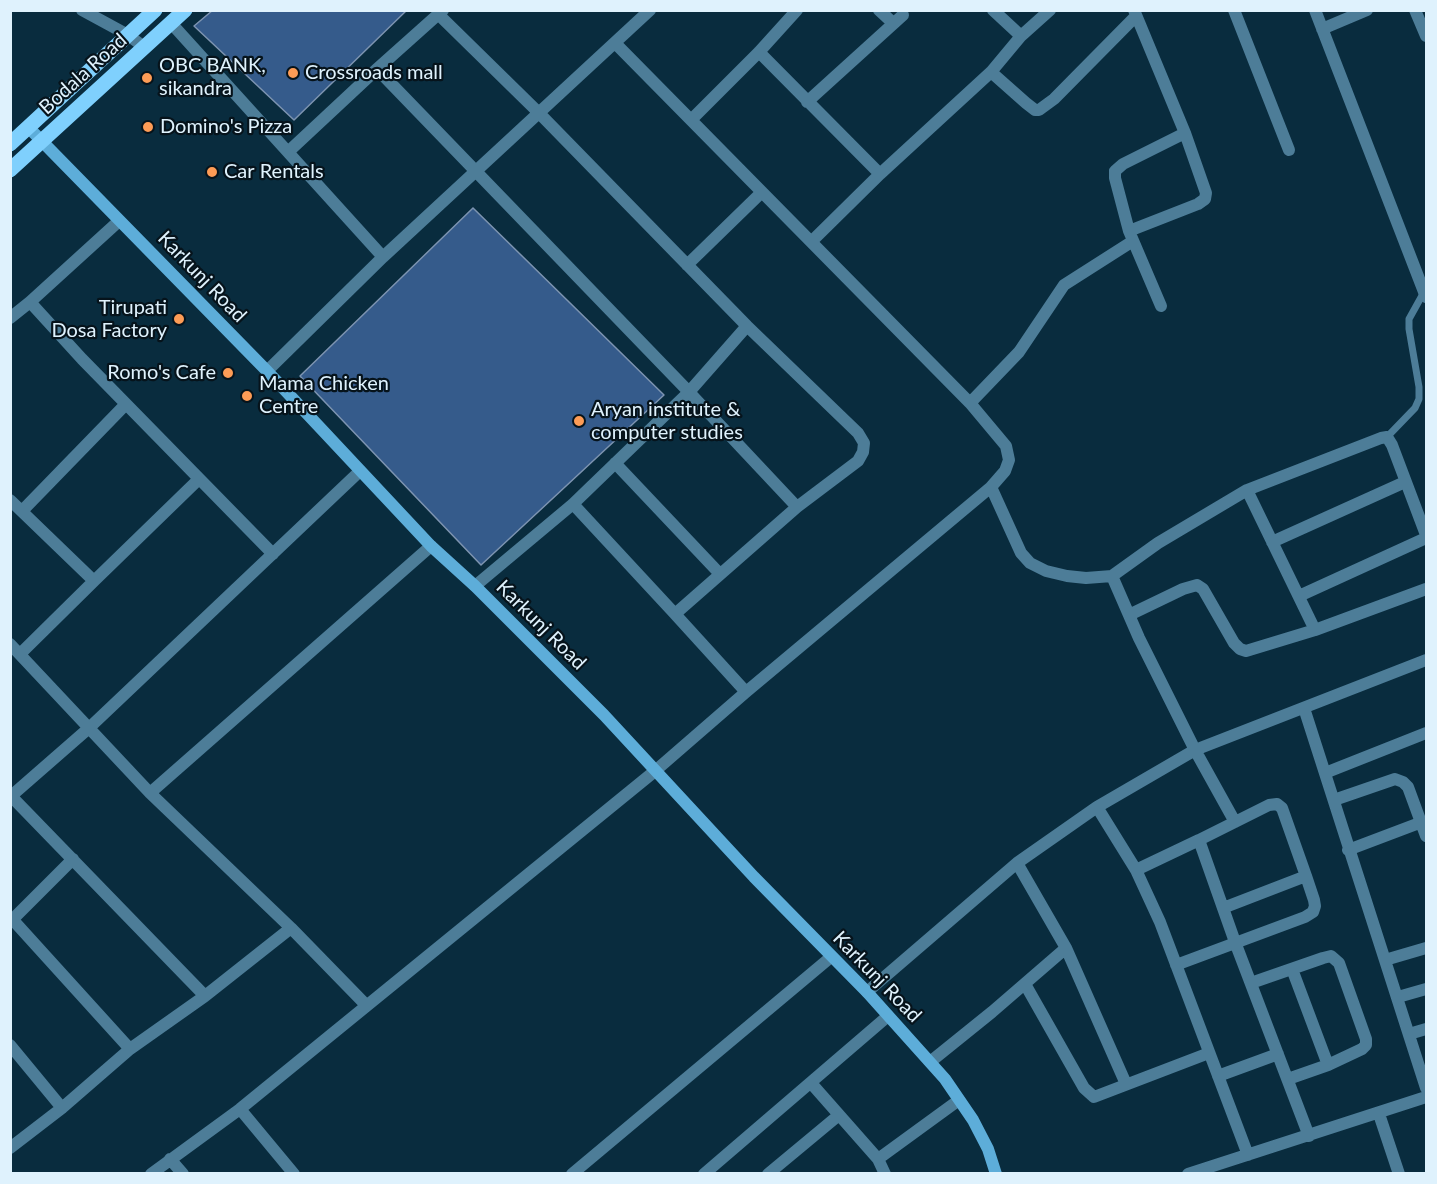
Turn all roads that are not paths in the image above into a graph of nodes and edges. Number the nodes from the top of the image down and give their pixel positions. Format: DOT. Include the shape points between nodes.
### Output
graph roads {
  1 [pos="82,10"];
  2 [pos="155,10"];
  3 [pos="184,10"];
  4 [pos="650,10"];
  5 [pos="796,10"];
  6 [pos="879,10"];
  7 [pos="993,10"];
  8 [pos="1050,10"];
  9 [pos="1234,10"];
  10 [pos="1315,10"];
  11 [pos="1367,10"];
  12 [pos="1415,10"];
  13 [pos="440,12"];
  14 [pos="1135,13"];
  15 [pos="903,15"];
  16 [pos="171,23"];
  17 [pos="892,23"];
  18 [pos="1322,29"];
  19 [pos="128,35"];
  20 [pos="1021,36"];
  21 [pos="1426,36"];
  22 [pos="615,43"];
  23 [pos="144,47"];
  24 [pos="759,52"];
  25 [pos="377,69"];
  26 [pos="991,72"];
  27 [pos="807,102"];
  28 [pos="539,113"];
  29 [pos="692,119"];
  30 [pos="28,127"];
  31 [pos="1185,133"];
  32 [pos="41,141"];
  33 [pos="10,144"];
  34 [pos="1289,150"];
  35 [pos="288,152"];
  36 [pos="10,170"];
  37 [pos="477,172"];
  38 [pos="880,174"];
  39 [pos="762,192"];
  40 [pos="119,221"];
  41 [pos="1131,236"];
  42 [pos="812,241"];
  43 [pos="383,257"];
  44 [pos="687,265"];
  45 [pos="1425,294"];
  46 [pos="30,302"];
  47 [pos="1161,306"];
  48 [pos="10,318"];
  49 [pos="747,326"];
  50 [pos="267,371"];
  51 [pos="689,392"];
  52 [pos="970,403"];
  53 [pos="126,404"];
  54 [pos="1387,438"];
  55 [pos="615,463"];
  56 [pos="360,471"];
  57 [pos="199,479"];
  58 [pos="1405,482"];
  59 [pos="991,487"];
  60 [pos="1247,490"];
  61 [pos="10,500"];
  62 [pos="573,504"];
  63 [pos="797,507"];
  64 [pos="22,511"];
  65 [pos="1426,536"];
  66 [pos="1272,542"];
  67 [pos="431,546"];
  68 [pos="273,554"];
  69 [pos="720,574"];
  70 [pos="1112,576"];
  71 [pos="94,581"];
  72 [pos="475,586"];
  73 [pos="1426,589"];
  74 [pos="1299,596"];
  75 [pos="675,614"];
  76 [pos="1129,615"];
  77 [pos="1315,630"];
  78 [pos="10,644"];
  79 [pos="20,654"];
  80 [pos="1426,660"];
  81 [pos="746,692"];
  82 [pos="1304,708"];
  83 [pos="89,728"];
  84 [pos="1426,733"];
  85 [pos="1195,750"];
  86 [pos="655,771"];
  87 [pos="1325,773"];
  88 [pos="150,793"];
  89 [pos="11,796"];
  90 [pos="1334,800"];
  91 [pos="1097,807"];
  92 [pos="1235,822"];
  93 [pos="1422,822"];
  94 [pos="1426,836"];
  95 [pos="1199,840"];
  96 [pos="1348,850"];
  97 [pos="73,859"];
  98 [pos="1017,863"];
  99 [pos="1136,870"];
  100 [pos="1306,876"];
  101 [pos="1223,908"];
  102 [pos="12,921"];
  103 [pos="291,928"];
  104 [pos="1235,942"];
  105 [pos="1066,948"];
  106 [pos="1426,948"];
  107 [pos="831,957"];
  108 [pos="1385,960"];
  109 [pos="1176,965"];
  110 [pos="1292,969"];
  111 [pos="1251,983"];
  112 [pos="1025,984"];
  113 [pos="1426,989"];
  114 [pos="867,992"];
  115 [pos="204,996"];
  116 [pos="1398,997"];
  117 [pos="366,1005"];
  118 [pos="888,1016"];
  119 [pos="1426,1029"];
  120 [pos="1409,1034"];
  121 [pos="10,1045"];
  122 [pos="130,1049"];
  123 [pos="1209,1053"];
  124 [pos="1278,1054"];
  125 [pos="930,1062"];
  126 [pos="1328,1065"];
  127 [pos="1218,1076"];
  128 [pos="1288,1079"];
  129 [pos="811,1083"];
  130 [pos="1126,1084"];
  131 [pos="1426,1088"];
  132 [pos="1426,1097"];
  133 [pos="959,1100"];
  134 [pos="62,1108"];
  135 [pos="240,1108"];
  136 [pos="1379,1114"];
  137 [pos="839,1115"];
  138 [pos="1309,1136"];
  139 [pos="10,1148"];
  140 [pos="1248,1155"];
  141 [pos="170,1159"];
  142 [pos="878,1159"];
  143 [pos="151,1173"];
  144 [pos="183,1173"];
  145 [pos="294,1173"];
  146 [pos="572,1173"];
  147 [pos="704,1173"];
  148 [pos="768,1173"];
  149 [pos="885,1173"];
  150 [pos="996,1173"];
  151 [pos="1188,1173"];
  152 [pos="1399,1173"];
  1 -- 19 [label="street"];
  2 -- 19 [label="main road, Bodala Road"];
  3 -- 16 [label="main road, Bodala Road"];
  4 -- 22 [label="street"];
  5 -- 24 [label="street"];
  6 -- 17 [label="street"];
  7 -- 20 [label="street"];
  8 -- 20 [label="street"];
  9 -- 34 [label="street"];
  10 -- 18 [label="street"];
  11 -- 18 [label="street"];
  12 -- 21 [label="street"];
  13 -- 25 [label="street"];
  13 -- 28 [label="street"];
  14 -- 26 [label="street" via="1039,110"];
  14 -- 31 [label="street"];
  15 -- 17 [label="street"];
  16 -- 23 [label="main road, Bodala Road"];
  16 -- 35 [label="street"];
  17 -- 27 [label="street"];
  18 -- 45 [label="street"];
  19 -- 23 [label="street"];
  19 -- 30 [label="main road, Bodala Road"];
  20 -- 26 [label="street"];
  22 -- 28 [label="street"];
  22 -- 29 [label="street"];
  23 -- 32 [label="main road, Bodala Road"];
  24 -- 27 [label="street"];
  24 -- 29 [label="street"];
  25 -- 35 [label="street"];
  25 -- 37 [label="street"];
  26 -- 38 [label="street"];
  27 -- 38 [label="street"];
  28 -- 37 [label="street"];
  28 -- 44 [label="street"];
  29 -- 39 [label="street"];
  30 -- 32 [label="street, Karkunj Road"];
  30 -- 33 [label="main road, Bodala Road"];
  31 -- 41 [label="street" via="1115,171"];
  31 -- 41 [label="street" via="1205,199"];
  32 -- 36 [label="main road, Bodala Road"];
  32 -- 40 [label="street, Karkunj Road"];
  35 -- 43 [label="street"];
  37 -- 43 [label="street"];
  37 -- 51 [label="street"];
  38 -- 42 [label="street"];
  39 -- 42 [label="street"];
  39 -- 44 [label="street"];
  40 -- 46 [label="street"];
  40 -- 50 [label="street, Karkunj Road"];
  41 -- 47 [label="street"];
  41 -- 52 [label="street" via="1064,285 1019,352"];
  42 -- 52 [label="street"];
  43 -- 50 [label="street"];
  44 -- 49 [label="street"];
  45 -- 54 [label="lane" via="1409,319 1419,399"];
  46 -- 48 [label="street"];
  46 -- 53 [label="street"];
  49 -- 51 [label="street"];
  49 -- 63 [label="street" via="864,443 858,461"];
  50 -- 56 [label="street, Karkunj Road"];
  51 -- 55 [label="street"];
  51 -- 63 [label="street"];
  52 -- 59 [label="street" via="1006,446 1009,460 1005,471"];
  53 -- 57 [label="street"];
  53 -- 64 [label="street"];
  54 -- 58 [label="street"];
  54 -- 60 [label="street"];
  55 -- 62 [label="street"];
  55 -- 69 [label="street"];
  56 -- 67 [label="street, Karkunj Road"];
  56 -- 68 [label="street"];
  57 -- 68 [label="street"];
  57 -- 71 [label="street"];
  58 -- 65 [label="street"];
  58 -- 66 [label="street"];
  59 -- 70 [label="street" via="1021,553 1030,563 1066,576"];
  59 -- 81 [label="street"];
  60 -- 66 [label="street"];
  60 -- 70 [label="street" via="1158,543"];
  61 -- 64 [label="street"];
  62 -- 72 [label="street"];
  62 -- 75 [label="street"];
  63 -- 69 [label="street"];
  64 -- 71 [label="street"];
  65 -- 74 [label="street"];
  66 -- 74 [label="street"];
  67 -- 72 [label="street, Karkunj Road"];
  67 -- 88 [label="street"];
  68 -- 83 [label="street"];
  69 -- 75 [label="street"];
  70 -- 76 [label="street"];
  71 -- 79 [label="street"];
  72 -- 86 [label="street, Karkunj Road"];
  73 -- 77 [label="street"];
  74 -- 77 [label="street"];
  75 -- 81 [label="street"];
  76 -- 77 [label="street" via="1197,585 1240,650 1252,650"];
  76 -- 85 [label="street"];
  78 -- 79 [label="street"];
  79 -- 83 [label="street"];
  80 -- 82 [label="street"];
  81 -- 86 [label="street"];
  82 -- 85 [label="street"];
  82 -- 87 [label="street"];
  83 -- 88 [label="street"];
  83 -- 89 [label="street"];
  84 -- 87 [label="street"];
  85 -- 91 [label="street"];
  85 -- 92 [label="street"];
  86 -- 107 [label="street, Karkunj Road"];
  86 -- 117 [label="street"];
  87 -- 90 [label="street"];
  88 -- 103 [label="street"];
  89 -- 97 [label="street"];
  90 -- 93 [label="street" via="1395,779 1408,787"];
  90 -- 96 [label="street"];
  91 -- 98 [label="street"];
  91 -- 99 [label="street"];
  92 -- 95 [label="street"];
  92 -- 100 [label="street" via="1277,804 1282,808"];
  93 -- 94 [label="street"];
  93 -- 96 [label="street"];
  95 -- 99 [label="street"];
  95 -- 101 [label="street"];
  96 -- 108 [label="street"];
  97 -- 102 [label="street"];
  97 -- 115 [label="street"];
  98 -- 105 [label="street"];
  98 -- 114 [label="street"];
  99 -- 109 [label="street"];
  100 -- 101 [label="street"];
  100 -- 104 [label="street" via="1314,900 1312,912"];
  101 -- 104 [label="street"];
  102 -- 122 [label="street"];
  103 -- 115 [label="street"];
  103 -- 117 [label="street"];
  104 -- 109 [label="street"];
  104 -- 111 [label="street"];
  105 -- 112 [label="street"];
  105 -- 130 [label="street"];
  106 -- 108 [label="street"];
  107 -- 114 [label="street, Karkunj Road"];
  107 -- 146 [label="street"];
  108 -- 116 [label="street"];
  109 -- 123 [label="street"];
  110 -- 111 [label="street"];
  110 -- 126 [label="street"];
  110 -- 126 [label="street" via="1331,956 1339,963 1366,1045"];
  111 -- 124 [label="street"];
  112 -- 125 [label="street"];
  112 -- 130 [label="street" via="1089,1095 1103,1095"];
  113 -- 116 [label="street"];
  114 -- 118 [label="street, Karkunj Road"];
  115 -- 122 [label="street"];
  116 -- 120 [label="street"];
  117 -- 135 [label="street"];
  118 -- 125 [label="street, Karkunj Road"];
  118 -- 129 [label="street"];
  119 -- 120 [label="street"];
  120 -- 131 [label="street"];
  121 -- 134 [label="street"];
  122 -- 134 [label="street"];
  123 -- 127 [label="street"];
  123 -- 130 [label="street"];
  124 -- 127 [label="street"];
  124 -- 128 [label="street"];
  125 -- 133 [label="street, Karkunj Road"];
  126 -- 128 [label="street"];
  127 -- 140 [label="street"];
  128 -- 138 [label="street"];
  129 -- 137 [label="street"];
  129 -- 147 [label="street"];
  132 -- 136 [label="street"];
  133 -- 142 [label="street"];
  133 -- 150 [label="street, Karkunj Road" via="988,1149"];
  134 -- 139 [label="street"];
  135 -- 141 [label="street"];
  135 -- 145 [label="street"];
  136 -- 138 [label="street"];
  136 -- 152 [label="street"];
  137 -- 142 [label="street"];
  137 -- 148 [label="street"];
  138 -- 140 [label="street"];
  140 -- 151 [label="street"];
  141 -- 143 [label="street"];
  141 -- 144 [label="street"];
  142 -- 149 [label="street"];
}
